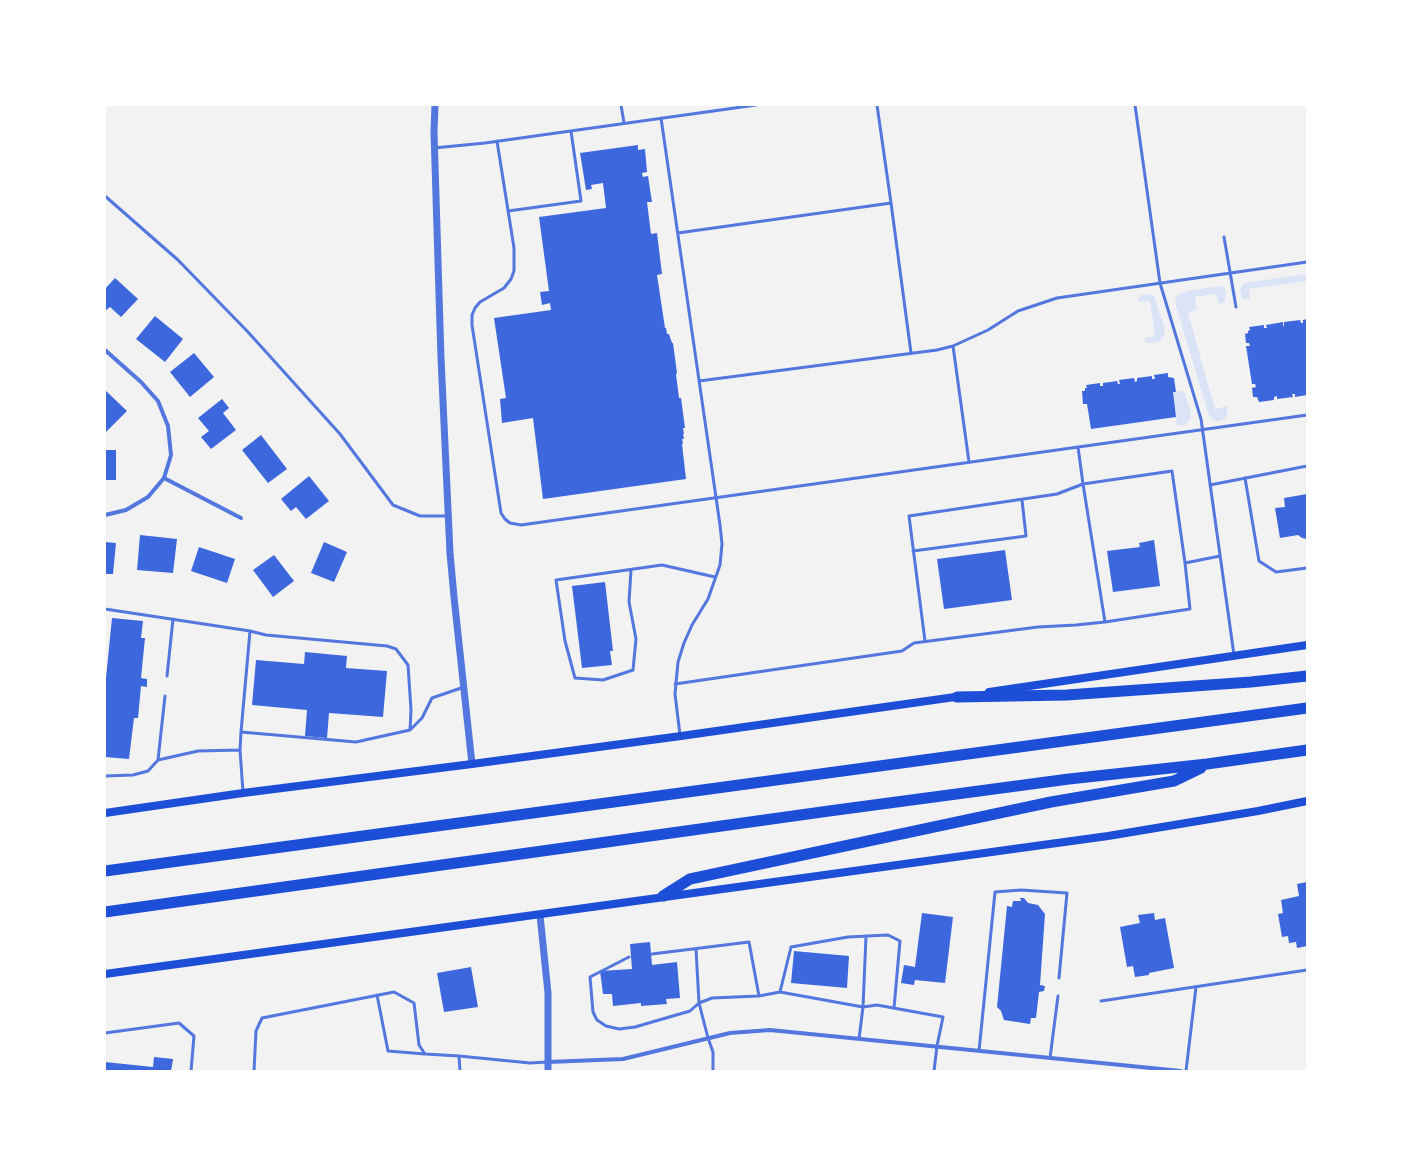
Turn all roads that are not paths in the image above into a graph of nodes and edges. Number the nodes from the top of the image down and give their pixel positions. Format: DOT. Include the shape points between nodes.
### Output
graph roads {
  1 [pos="435,105"];
  2 [pos="621,105"];
  3 [pos="756,105"];
  4 [pos="877,105"];
  5 [pos="1135,105"];
  6 [pos="661,118"];
  7 [pos="624,123"];
  8 [pos="571,131"];
  9 [pos="497,141"];
  10 [pos="434,148"];
  11 [pos="105,196"];
  12 [pos="891,203"];
  13 [pos="508,211"];
  14 [pos="678,233"];
  15 [pos="1224,237"];
  16 [pos="1307,262"];
  17 [pos="1230,272"];
  18 [pos="1160,282"];
  19 [pos="1236,307"];
  20 [pos="953,346"];
  21 [pos="105,350"];
  22 [pos="911,353"];
  23 [pos="699,381"];
  24 [pos="1307,415"];
  25 [pos="1203,430"];
  26 [pos="1078,447"];
  27 [pos="969,462"];
  28 [pos="1307,466"];
  29 [pos="164,478"];
  30 [pos="1245,478"];
  31 [pos="1083,484"];
  32 [pos="1210,484"];
  33 [pos="716,498"];
  34 [pos="1022,500"];
  35 [pos="105,515"];
  36 [pos="448,516"];
  37 [pos="241,518"];
  38 [pos="913,551"];
  39 [pos="1220,556"];
  40 [pos="1185,562"];
  41 [pos="1307,568"];
  42 [pos="631,570"];
  43 [pos="715,577"];
  44 [pos="105,610"];
  45 [pos="173,619"];
  46 [pos="1105,622"];
  47 [pos="250,631"];
  48 [pos="925,641"];
  49 [pos="1307,645"];
  50 [pos="1234,655"];
  51 [pos="166,676"];
  52 [pos="1307,676"];
  53 [pos="675,684"];
  54 [pos="464,687"];
  55 [pos="165,696"];
  56 [pos="957,697"];
  57 [pos="1307,708"];
  58 [pos="410,730"];
  59 [pos="241,732"];
  60 [pos="681,736"];
  61 [pos="240,750"];
  62 [pos="1307,750"];
  63 [pos="158,760"];
  64 [pos="472,764"];
  65 [pos="1207,764"];
  66 [pos="105,776"];
  67 [pos="243,793"];
  68 [pos="1307,801"];
  69 [pos="105,813"];
  70 [pos="105,871"];
  71 [pos="663,896"];
  72 [pos="105,912"];
  73 [pos="540,915"];
  74 [pos="866,936"];
  75 [pos="696,949"];
  76 [pos="652,954"];
  77 [pos="629,957"];
  78 [pos="1307,970"];
  79 [pos="105,974"];
  80 [pos="1059,978"];
  81 [pos="1196,987"];
  82 [pos="780,992"];
  83 [pos="377,995"];
  84 [pos="759,996"];
  85 [pos="1058,996"];
  86 [pos="1101,1001"];
  87 [pos="700,1003"];
  88 [pos="863,1007"];
  89 [pos="894,1008"];
  90 [pos="105,1033"];
  91 [pos="708,1038"];
  92 [pos="859,1039"];
  93 [pos="937,1046"];
  94 [pos="980,1051"];
  95 [pos="425,1054"];
  96 [pos="459,1056"];
  97 [pos="1050,1058"];
  98 [pos="548,1062"];
  99 [pos="191,1071"];
  100 [pos="254,1071"];
  101 [pos="460,1071"];
  102 [pos="548,1071"];
  103 [pos="714,1071"];
  104 [pos="934,1071"];
  105 [pos="1181,1071"];
  106 [pos="1186,1071"];
  1 -- 10 [label="street"];
  2 -- 7 [label="lane"];
  3 -- 6 [label="lane"];
  4 -- 12 [label="lane"];
  5 -- 18 [label="lane"];
  6 -- 7 [label="lane"];
  6 -- 14 [label="lane"];
  7 -- 8 [label="lane"];
  8 -- 9 [label="lane"];
  8 -- 13 [label="lane" via="582,201"];
  9 -- 10 [label="lane"];
  9 -- 13 [label="lane"];
  10 -- 36 [label="street"];
  11 -- 36 [label="lane" via="178,260 248,332 340,434 392,505 420,516"];
  12 -- 14 [label="lane"];
  12 -- 22 [label="lane"];
  13 -- 33 [label="lane" via="514,260 512,279 504,288 480,302 472,315 501,513 504,519 521,525"];
  14 -- 23 [label="lane"];
  15 -- 17 [label="lane"];
  16 -- 17 [label="lane"];
  17 -- 18 [label="lane"];
  17 -- 19 [label="lane"];
  18 -- 20 [label="lane" via="1071,295 1043,302 1018,310 988,330"];
  18 -- 25 [label="lane"];
  20 -- 22 [label="lane"];
  20 -- 27 [label="lane"];
  21 -- 29 [label="street" via="142,382 158,401 168,426 171,455"];
  22 -- 23 [label="lane"];
  23 -- 33 [label="lane"];
  24 -- 25 [label="lane"];
  25 -- 26 [label="lane"];
  25 -- 32 [label="lane"];
  26 -- 27 [label="lane"];
  26 -- 31 [label="lane"];
  27 -- 33 [label="lane"];
  28 -- 30 [label="lane"];
  29 -- 35 [label="street" via="148,496 126,510"];
  29 -- 37 [label="street"];
  30 -- 32 [label="lane"];
  30 -- 41 [label="lane" via="1259,561 1276,572"];
  31 -- 34 [label="lane" via="1057,494"];
  31 -- 40 [label="lane" via="1172,471"];
  31 -- 46 [label="lane"];
  32 -- 39 [label="lane"];
  33 -- 43 [label="lane" via="722,544 720,565"];
  34 -- 38 [label="lane" via="1026,536"];
  34 -- 38 [label="lane" via="908,516"];
  36 -- 54 [label="street"];
  38 -- 48 [label="lane"];
  39 -- 40 [label="lane"];
  39 -- 50 [label="lane"];
  40 -- 46 [label="lane" via="1190,609"];
  42 -- 42 [label="lane" via="556,580 565,641 575,678 603,680 632,670 636,639 629,602"];
  42 -- 43 [label="lane" via="662,565"];
  43 -- 53 [label="lane" via="708,599 684,644"];
  44 -- 45 [label="lane"];
  45 -- 47 [label="lane"];
  45 -- 51 [label="lane"];
  46 -- 48 [label="lane" via="1038,627"];
  47 -- 58 [label="lane" via="266,635 387,646 396,649 408,665"];
  47 -- 59 [label="lane"];
  48 -- 53 [label="lane" via="914,643 902,652"];
  49 -- 50 [label="main road"];
  50 -- 56 [label="main road"];
  52 -- 56 [label="highway" via="1067,695"];
  53 -- 60 [label="lane"];
  54 -- 58 [label="lane" via="432,698 422,718"];
  54 -- 64 [label="street"];
  55 -- 63 [label="lane"];
  56 -- 60 [label="main road"];
  57 -- 70 [label="highway"];
  58 -- 59 [label="lane" via="356,742"];
  59 -- 61 [label="lane"];
  60 -- 64 [label="main road"];
  61 -- 63 [label="lane" via="198,751"];
  61 -- 67 [label="lane"];
  62 -- 65 [label="highway"];
  63 -- 66 [label="lane" via="148,771 133,775"];
  64 -- 67 [label="main road"];
  65 -- 71 [label="highway" via="1174,781 1022,808 690,879"];
  65 -- 72 [label="highway" via="1069,779 829,811"];
  67 -- 69 [label="main road"];
  68 -- 71 [label="main road" via="1108,836"];
  71 -- 73 [label="main road"];
  73 -- 79 [label="main road"];
  73 -- 98 [label="street" via="548,993"];
  74 -- 82 [label="lane" via="791,947"];
  74 -- 88 [label="lane"];
  74 -- 89 [label="lane" via="888,935 900,941"];
  75 -- 76 [label="lane"];
  75 -- 84 [label="lane" via="749,942"];
  75 -- 87 [label="lane"];
  77 -- 87 [label="lane" via="590,977 593,1012 597,1020 606,1026 619,1029 635,1027 690,1012"];
  78 -- 81 [label="lane"];
  80 -- 94 [label="lane" via="1067,893 1021,890 995,892"];
  81 -- 86 [label="lane"];
  81 -- 106 [label="lane"];
  82 -- 84 [label="lane"];
  82 -- 88 [label="lane"];
  83 -- 95 [label="lane" via="394,992 414,1003 419,1045"];
  83 -- 95 [label="lane" via="388,1051"];
  83 -- 100 [label="lane" via="262,1018 256,1032"];
  84 -- 87 [label="lane" via="712,998"];
  85 -- 97 [label="lane"];
  87 -- 91 [label="lane"];
  88 -- 89 [label="lane"];
  88 -- 92 [label="lane"];
  89 -- 93 [label="lane" via="943,1017"];
  90 -- 99 [label="lane" via="179,1022 194,1036"];
  91 -- 92 [label="street" via="730,1033 770,1030"];
  91 -- 98 [label="street" via="624,1059"];
  91 -- 103 [label="lane" via="713,1052"];
  92 -- 93 [label="street"];
  93 -- 94 [label="street"];
  93 -- 104 [label="lane"];
  94 -- 97 [label="street"];
  95 -- 96 [label="lane"];
  96 -- 98 [label="lane"];
  96 -- 101 [label="lane"];
  97 -- 105 [label="street"];
  98 -- 102 [label="street"];
}
